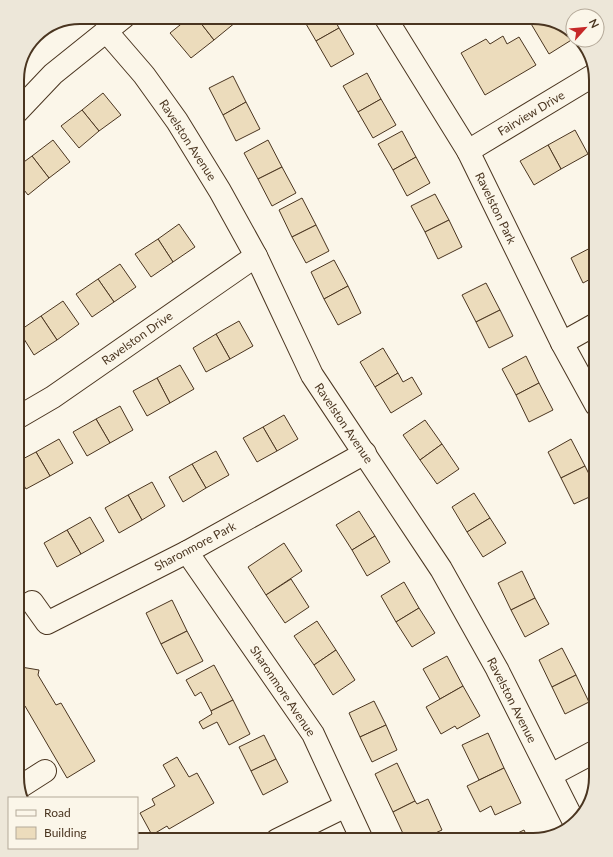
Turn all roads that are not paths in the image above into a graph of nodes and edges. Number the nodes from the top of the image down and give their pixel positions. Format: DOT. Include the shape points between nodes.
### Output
graph roads {
  1 [pos="115,24"];
  2 [pos="389,24"];
  3 [pos="106,31"];
  4 [pos="589,78"];
  5 [pos="24,105"];
  6 [pos="468,151"];
  7 [pos="256,256"];
  8 [pos="589,328"];
  9 [pos="562,343"];
  10 [pos="589,392"];
  11 [pos="24,414"];
  12 [pos="365,453"];
  13 [pos="187,552"];
  14 [pos="32,602"];
  15 [pos="589,755"];
  16 [pos="46,771"];
  17 [pos="551,775"];
  18 [pos="24,784"];
  19 [pos="346,806"];
  20 [pos="571,817"];
  21 [pos="291,833"];
  22 [pos="359,833"];
  1 -- 3 [label="street"];
  2 -- 6 [label="street, Ravelston Park"];
  3 -- 5 [label="street" via="53,74"];
  3 -- 7 [label="street, Ravelston Avenue" via="144,75 177,122"];
  4 -- 6 [label="street, Fairview Drive"];
  6 -- 9 [label="street, Ravelston Park"];
  7 -- 11 [label="street, Ravelston Drive" via="53,397"];
  7 -- 12 [label="street, Ravelston Avenue" via="312,375"];
  8 -- 9 [label="street"];
  9 -- 10 [label="street, Ravelston Park"];
  12 -- 13 [label="street, Sharonmore Park"];
  12 -- 17 [label="street, Ravelston Avenue" via="441,569"];
  13 -- 14 [label="street, Sharonmore Park" via="47,623"];
  13 -- 19 [label="street, Sharonmore Avenue" via="313,734"];
  15 -- 17 [label="street"];
  16 -- 18 [label="street"];
  17 -- 20 [label="street, Ravelston Avenue"];
  19 -- 21 [label="street"];
  19 -- 22 [label="street, Sharonmore Avenue"];
}
